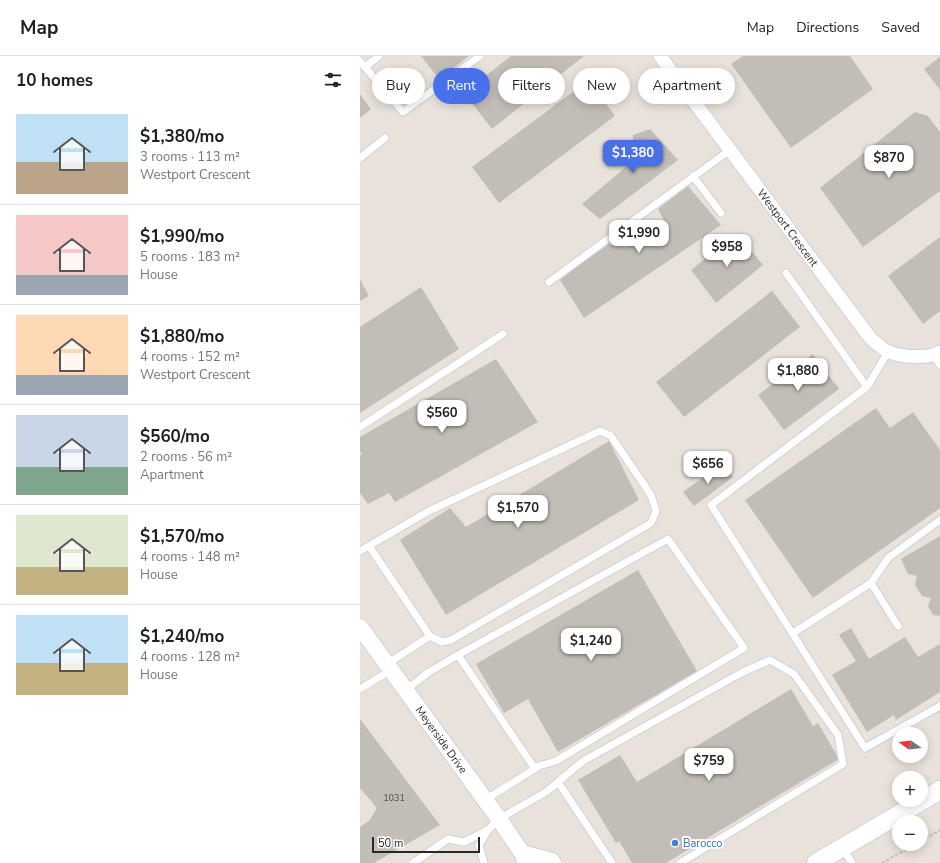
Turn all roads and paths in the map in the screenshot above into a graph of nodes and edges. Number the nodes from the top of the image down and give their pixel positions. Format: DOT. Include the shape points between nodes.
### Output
graph roads {
  1 [pos="379,56"];
  2 [pos="480,56"];
  3 [pos="660,56"];
  4 [pos="362,64"];
  5 [pos="385,138"];
  6 [pos="730,150"];
  7 [pos="360,158"];
  8 [pos="693,176"];
  9 [pos="721,213"];
  10 [pos="786,273"];
  11 [pos="550,282"];
  12 [pos="503,334"];
  13 [pos="888,352"];
  14 [pos="938,358"];
  15 [pos="867,387"];
  16 [pos="360,427"];
  17 [pos="940,520"];
  18 [pos="369,546"];
  19 [pos="360,551"];
  20 [pos="871,583"];
  21 [pos="898,626"];
  22 [pos="360,627"];
  23 [pos="792,633"];
  24 [pos="430,636"];
  25 [pos="458,655"];
  26 [pos="389,667"];
  27 [pos="360,689"];
  28 [pos="406,690"];
  29 [pos="940,706"];
  30 [pos="535,769"];
  31 [pos="558,782"];
  32 [pos="940,790"];
  33 [pos="485,800"];
  34 [pos="494,824"];
  35 [pos="940,830"];
  36 [pos="928,837"];
  37 [pos="842,848"];
  38 [pos="903,851"];
  39 [pos="524,858"];
  40 [pos="413,863"];
  41 [pos="484,863"];
  42 [pos="553,863"];
  43 [pos="612,863"];
  44 [pos="680,863"];
  45 [pos="816,863"];
  46 [pos="852,863"];
  47 [pos="882,863"];
  1 -- 4 [label="lane"];
  2 -- 4 [label="lane" via="403,112"];
  3 -- 6 [label="street, Westport Crescent"];
  5 -- 7 [label="lane"];
  6 -- 8 [label="lane"];
  6 -- 13 [label="street, Westport Crescent" via="871,339"];
  8 -- 9 [label="lane"];
  8 -- 11 [label="lane"];
  10 -- 15 [label="lane"];
  12 -- 16 [label="lane"];
  13 -- 14 [label="street, Westport Crescent"];
  13 -- 15 [label="lane"];
  15 -- 23 [label="lane" via="711,505"];
  17 -- 20 [label="lane" via="888,558"];
  18 -- 19 [label="lane"];
  18 -- 24 [label="lane"];
  18 -- 24 [label="lane" via="429,511 600,431 611,436 651,495 656,511 651,522 451,640 442,642"];
  20 -- 21 [label="lane"];
  20 -- 23 [label="lane"];
  22 -- 26 [label="street, Meyerside Drive"];
  23 -- 29 [label="lane" via="865,748"];
  24 -- 26 [label="lane"];
  25 -- 28 [label="lane" via="429,672"];
  25 -- 30 [label="lane"];
  25 -- 30 [label="lane" via="668,539 744,648 556,761"];
  26 -- 27 [label="lane"];
  26 -- 28 [label="street, Meyerside Drive"];
  28 -- 33 [label="street, Meyerside Drive"];
  30 -- 33 [label="lane"];
  31 -- 34 [label="lane"];
  31 -- 43 [label="lane"];
  31 -- 44 [label="lane" via="584,761 741,673 770,660 794,674 838,735 844,764"];
  32 -- 37 [label="main road"];
  33 -- 34 [label="street, Meyerside Drive"];
  34 -- 39 [label="street, Meyerside Drive"];
  34 -- 40 [label="lane" via="464,842 448,839"];
  34 -- 41 [label="lane" via="479,845"];
  35 -- 36 [label="path"];
  37 -- 45 [label="main road"];
  37 -- 46 [label="lane"];
  38 -- 47 [label="path"];
  39 -- 42 [label="street, Meyerside Drive"];
}
